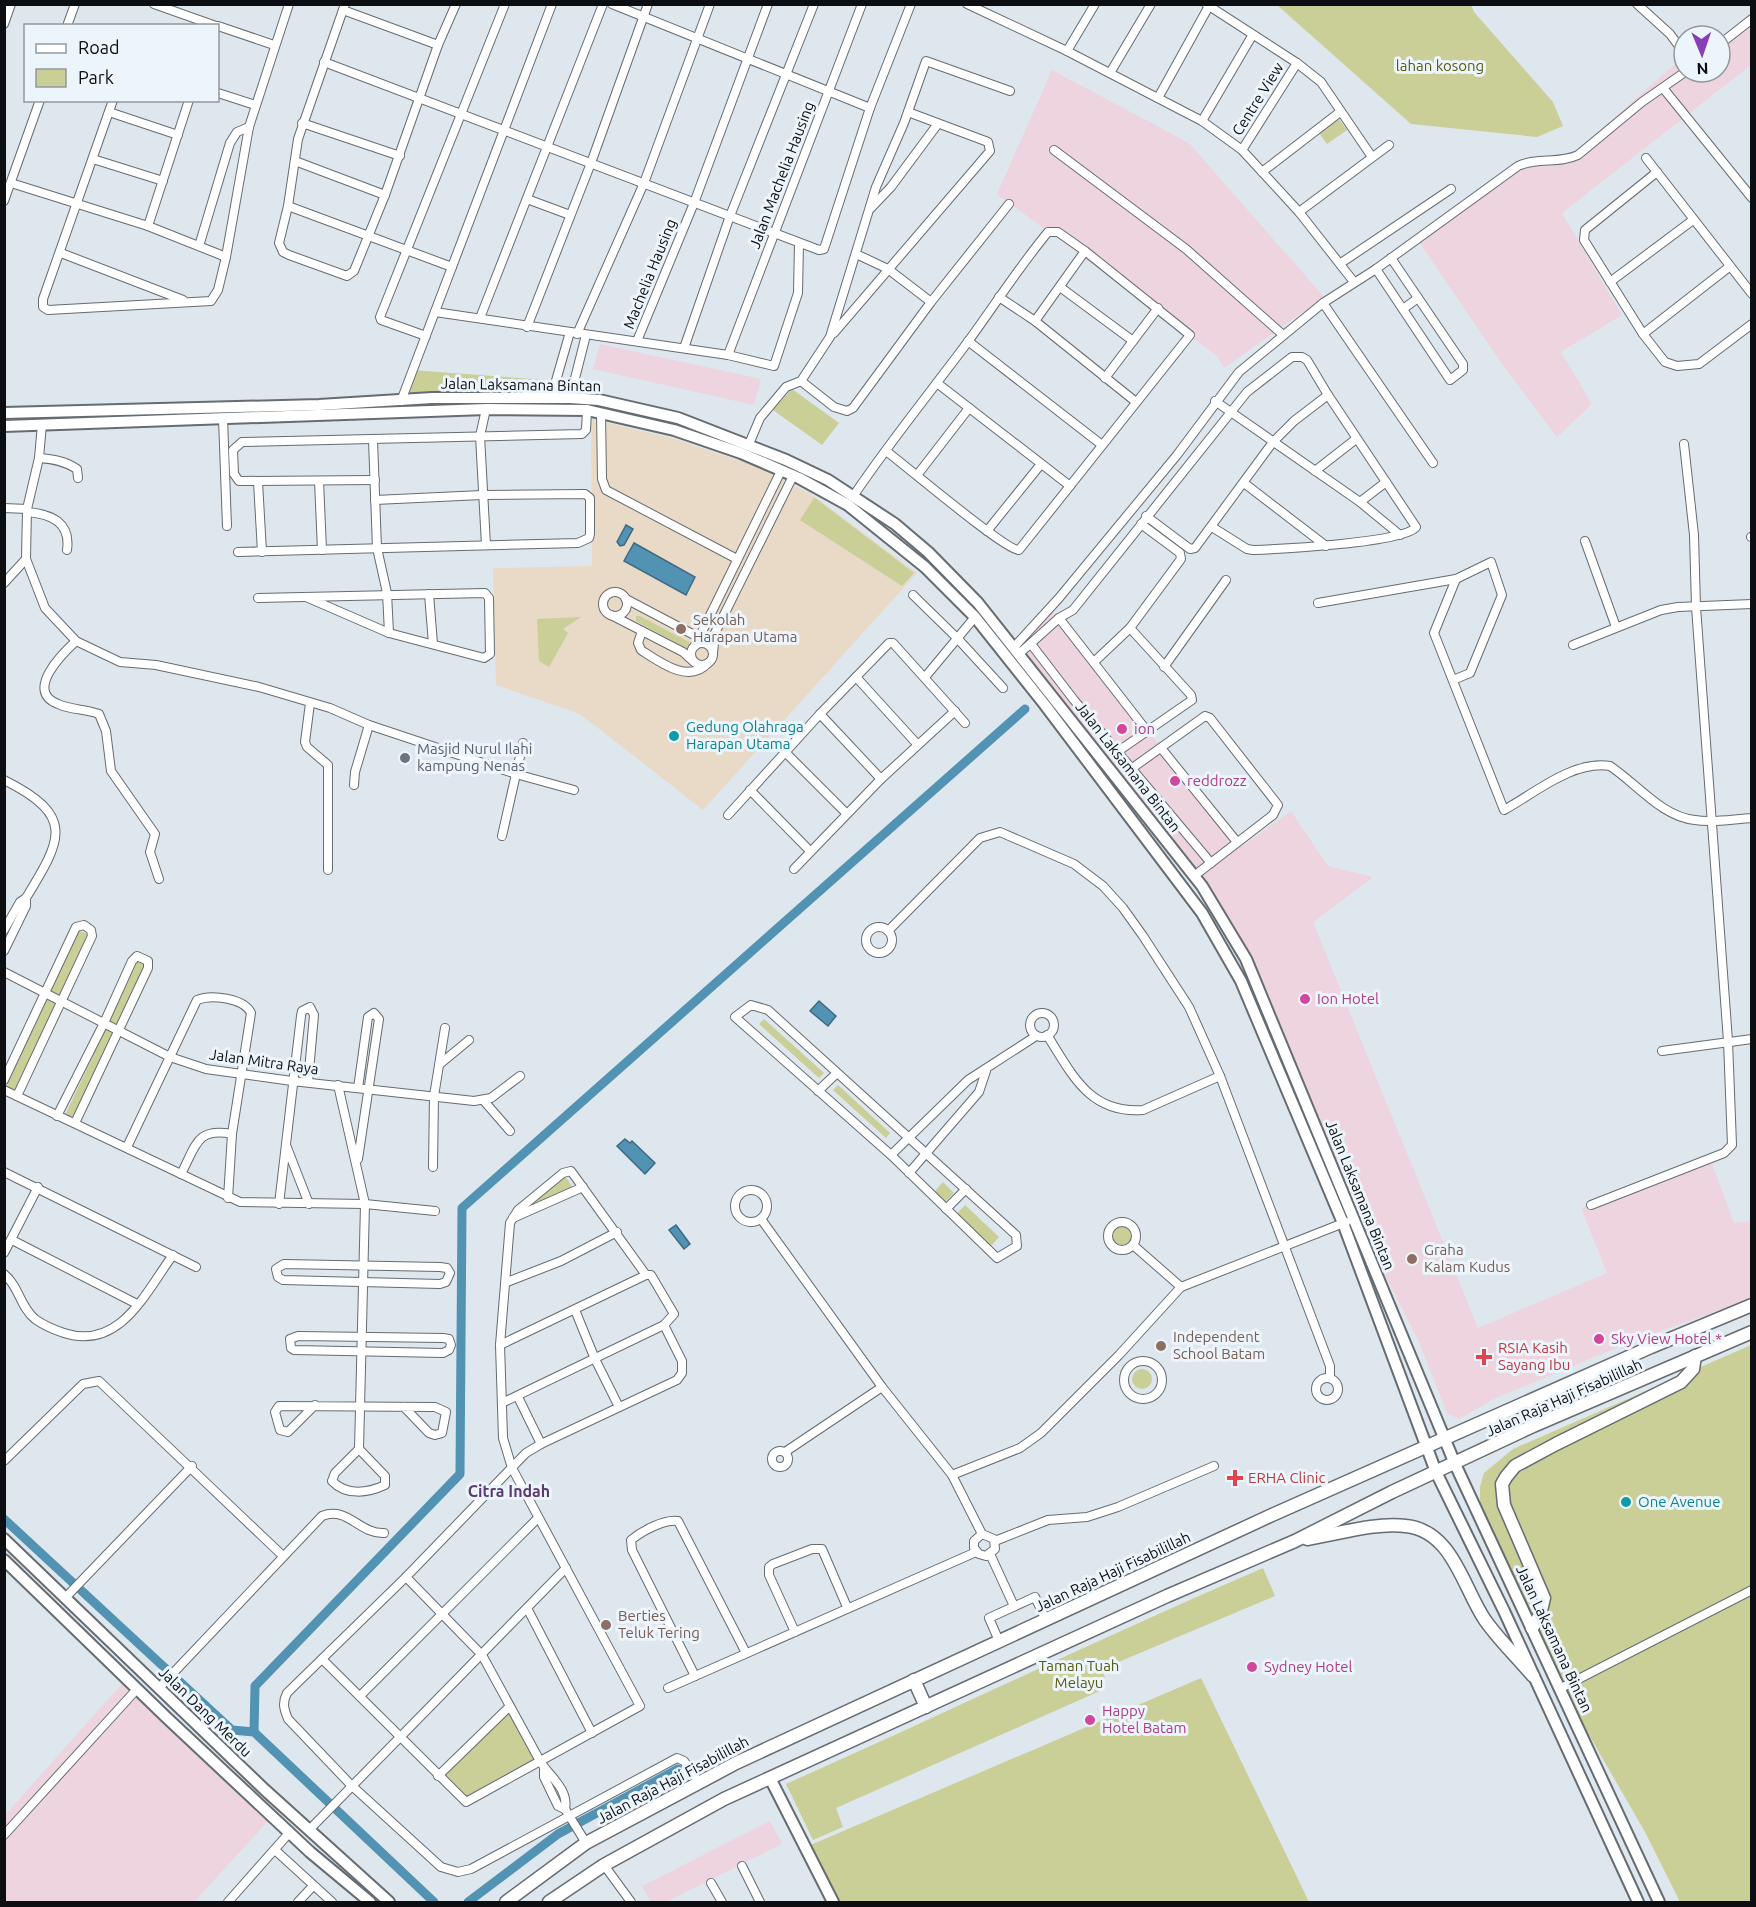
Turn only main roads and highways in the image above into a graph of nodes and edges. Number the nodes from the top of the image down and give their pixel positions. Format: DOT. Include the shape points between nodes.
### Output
graph roads {
  1 [pos="4,413"];
  2 [pos="141,415"];
  3 [pos="678,418"];
  4 [pos="4,426"];
  5 [pos="674,430"];
  6 [pos="1348,1221"];
  7 [pos="1752,1305"];
  8 [pos="1752,1332"];
  9 [pos="1695,1356"];
  10 [pos="1446,1438"];
  11 [pos="1427,1446"];
  12 [pos="1455,1464"];
  13 [pos="1436,1472"];
  14 [pos="4,1539"];
  15 [pos="1295,1540"];
  16 [pos="4,1560"];
  17 [pos="86,1618"];
  18 [pos="1532,1628"];
  19 [pos="76,1629"];
  20 [pos="1533,1676"];
  21 [pos="914,1680"];
  22 [pos="926,1707"];
  23 [pos="770,1778"];
  24 [pos="370,1902"];
  25 [pos="389,1902"];
  26 [pos="506,1902"];
  27 [pos="549,1902"];
  28 [pos="833,1902"];
  29 [pos="1638,1902"];
  30 [pos="1659,1902"];
  1 -- 2 [label="main road, Jalan Laksamana Bintan"];
  2 -- 3 [label="main road, Jalan Laksamana Bintan" via="432,398 570,398 599,400"];
  2 -- 4 [label="main road, Jalan Laksamana Bintan"];
  2 -- 5 [label="main road, Jalan Laksamana Bintan" via="223,418 486,409 587,410"];
  3 -- 5 [label="main road"];
  3 -- 6 [label="main road, Jalan Laksamana Bintan" via="749,444 854,495 928,552 1018,649 1213,901 1254,974"];
  5 -- 6 [label="main road, Jalan Laksamana Bintan" via="741,453 834,496 925,567 975,617 1210,925 1241,981"];
  6 -- 10 [label="main road, Jalan Laksamana Bintan"];
  6 -- 11 [label="main road, Jalan Laksamana Bintan"];
  7 -- 10 [label="main road, Jalan Raja Haji Fisabilillah"];
  8 -- 9 [label="main road, Jalan Raja Haji Fisabilillah"];
  9 -- 12 [label="main road, Jalan Raja Haji Fisabilillah"];
  9 -- 18 [label="main road" via="1693,1369 1681,1382 1546,1449 1515,1466 1506,1477 1502,1484 1504,1505 1544,1598"];
  10 -- 11 [label="main road, Jalan Raja Haji Fisabilillah"];
  10 -- 12 [label="main road, Jalan Laksamana Bintan"];
  11 -- 13 [label="main road, Jalan Laksamana Bintan"];
  11 -- 21 [label="main road, Jalan Raja Haji Fisabilillah"];
  12 -- 13 [label="main road, Jalan Raja Haji Fisabilillah"];
  12 -- 18 [label="main road, Jalan Laksamana Bintan"];
  13 -- 15 [label="main road, Jalan Raja Haji Fisabilillah"];
  13 -- 20 [label="main road, Jalan Laksamana Bintan"];
  14 -- 17 [label="main road, Jalan Dang Merdu"];
  15 -- 20 [label="main road" via="1388,1526 1423,1531 1438,1540 1455,1562 1485,1620"];
  15 -- 22 [label="main road, Jalan Raja Haji Fisabilillah"];
  16 -- 19 [label="main road, Jalan Dang Merdu"];
  17 -- 19 [label="main road"];
  17 -- 25 [label="main road, Jalan Dang Merdu"];
  18 -- 30 [label="main road, Jalan Laksamana Bintan"];
  19 -- 24 [label="main road, Jalan Dang Merdu" via="290,1832"];
  20 -- 29 [label="main road, Jalan Laksamana Bintan"];
  21 -- 22 [label="main road"];
  21 -- 26 [label="main road, Jalan Raja Haji Fisabilillah" via="582,1838"];
  22 -- 23 [label="main road, Jalan Raja Haji Fisabilillah"];
  23 -- 27 [label="main road, Jalan Raja Haji Fisabilillah" via="659,1833"];
  23 -- 28 [label="main road"];
}
